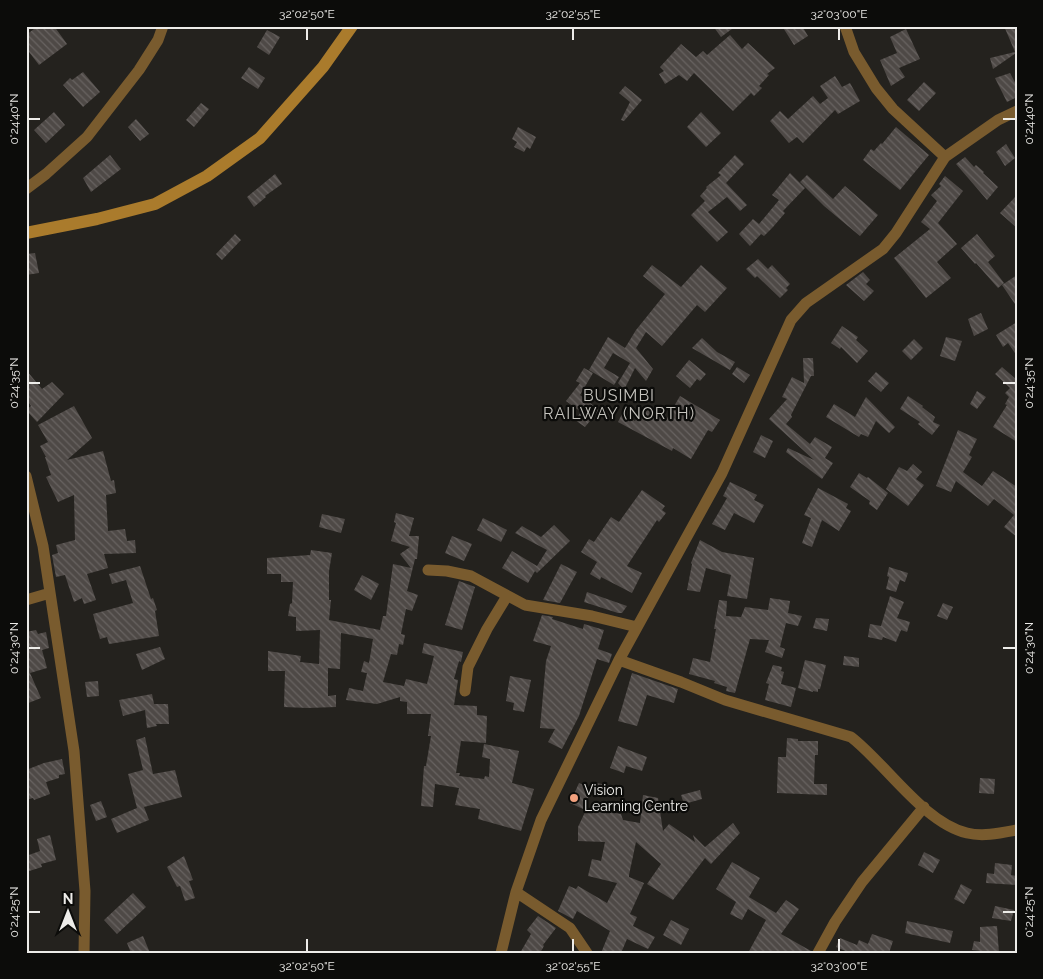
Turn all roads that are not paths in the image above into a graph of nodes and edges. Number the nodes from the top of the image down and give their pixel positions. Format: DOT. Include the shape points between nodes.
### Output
graph roads {
  1 [pos="163,26"];
  2 [pos="352,26"];
  3 [pos="845,26"];
  4 [pos="1017,111"];
  5 [pos="945,157"];
  6 [pos="26,188"];
  7 [pos="26,233"];
  8 [pos="26,476"];
  9 [pos="428,570"];
  10 [pos="50,594"];
  11 [pos="507,596"];
  12 [pos="26,600"];
  13 [pos="637,627"];
  14 [pos="619,660"];
  15 [pos="465,691"];
  16 [pos="924,807"];
  17 [pos="1017,830"];
  18 [pos="516,892"];
  19 [pos="84,953"];
  20 [pos="501,953"];
  21 [pos="587,953"];
  22 [pos="818,953"];
  1 -- 6 [label="street" via="139,70 87,137"];
  2 -- 7 [label="main road" via="323,67 260,138 207,176 155,204"];
  3 -- 5 [label="street" via="854,52 876,88 893,109"];
  4 -- 5 [label="street" via="998,120"];
  5 -- 13 [label="street" via="883,248 806,303 792,320 722,473"];
  8 -- 10 [label="street" via="43,546"];
  9 -- 11 [label="street" via="471,576"];
  10 -- 12 [label="street"];
  10 -- 19 [label="street" via="74,751 85,891"];
  11 -- 13 [label="street" via="525,605"];
  11 -- 15 [label="street" via="468,667"];
  13 -- 14 [label="street"];
  14 -- 16 [label="street" via="725,700 851,737"];
  14 -- 18 [label="street" via="541,820"];
  16 -- 17 [label="street" via="953,829 968,834"];
  16 -- 22 [label="street" via="862,882"];
  18 -- 20 [label="street"];
  18 -- 21 [label="street" via="570,928"];
}
